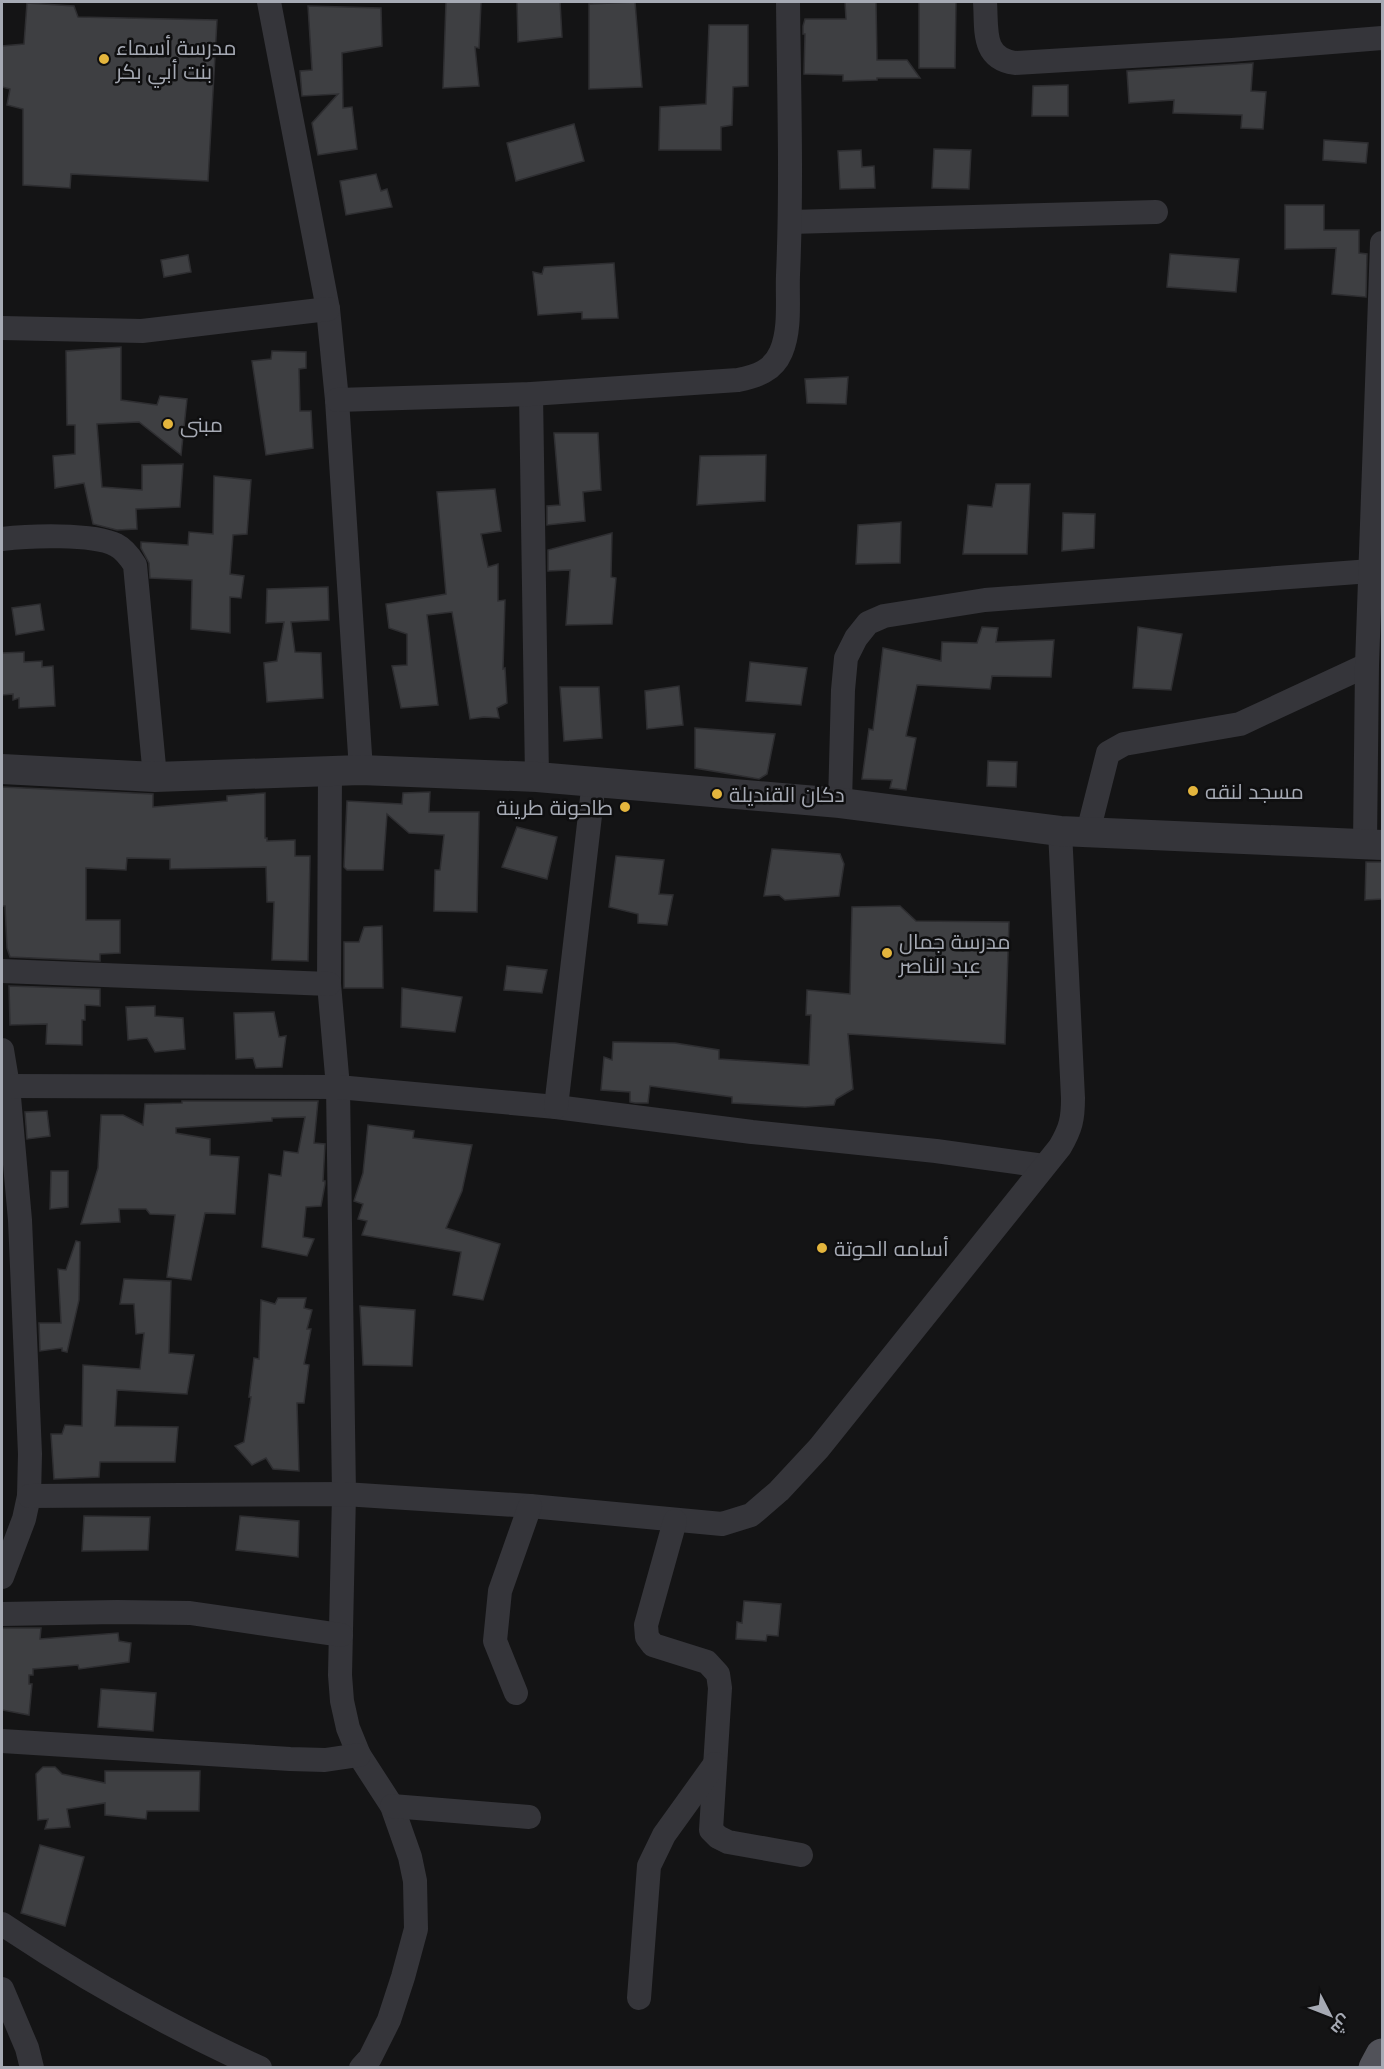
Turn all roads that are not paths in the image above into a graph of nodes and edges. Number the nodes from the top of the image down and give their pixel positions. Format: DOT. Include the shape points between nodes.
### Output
graph roads {
  1 [pos="269,2"];
  2 [pos="788,2"];
  3 [pos="985,2"];
  4 [pos="1383,38"];
  5 [pos="1156,212"];
  6 [pos="790,222"];
  7 [pos="1383,243"];
  8 [pos="328,309"];
  9 [pos="2,328"];
  10 [pos="531,394"];
  11 [pos="337,400"];
  12 [pos="2,540"];
  13 [pos="1371,571"];
  14 [pos="1376,605"];
  15 [pos="1367,665"];
  16 [pos="2,769"];
  17 [pos="360,770"];
  18 [pos="330,771"];
  19 [pos="154,777"];
  20 [pos="537,777"];
  21 [pos="594,781"];
  22 [pos="840,803"];
  23 [pos="1074,832"];
  24 [pos="1374,845"];
  25 [pos="2,971"];
  26 [pos="329,984"];
  27 [pos="2,1050"];
  28 [pos="5,1086"];
  29 [pos="338,1087"];
  30 [pos="556,1107"];
  31 [pos="1044,1166"];
  32 [pos="11,1220"];
  33 [pos="344,1494"];
  34 [pos="29,1496"];
  35 [pos="530,1506"];
  36 [pos="675,1521"];
  37 [pos="2,1576"];
  38 [pos="2,1614"];
  39 [pos="341,1635"];
  40 [pos="516,1693"];
  41 [pos="2,1741"];
  42 [pos="359,1755"];
  43 [pos="715,1764"];
  44 [pos="392,1806"];
  45 [pos="529,1817"];
  46 [pos="801,1855"];
  47 [pos="2,1924"];
  48 [pos="2,1989"];
  49 [pos="639,1998"];
  50 [pos="1383,2055"];
  51 [pos="37,2066"];
  52 [pos="260,2067"];
  53 [pos="361,2067"];
  54 [pos="1375,2067"];
  1 -- 8 [label="street"];
  2 -- 6 [label="street"];
  3 -- 4 [label="street" via="990,48 995,56 1015,63"];
  5 -- 6 [label="street"];
  6 -- 10 [label="street" via="785,341 772,366 757,376"];
  7 -- 13 [label="street"];
  8 -- 9 [label="street" via="142,331"];
  8 -- 11 [label="street"];
  10 -- 11 [label="street"];
  10 -- 20 [label="street"];
  11 -- 17 [label="street"];
  12 -- 19 [label="street" via="88,539 115,544 129,555 135,565"];
  13 -- 14 [label="street"];
  13 -- 22 [label="street" via="985,600 884,616 868,623 846,658"];
  14 -- 15 [label="street"];
  15 -- 23 [label="street" via="1240,724 1124,744 1108,753"];
  15 -- 24 [label="street"];
  16 -- 19 [label="street"];
  17 -- 18 [label="street"];
  17 -- 20 [label="street"];
  18 -- 19 [label="street"];
  18 -- 26 [label="street"];
  20 -- 21 [label="street"];
  21 -- 22 [label="street"];
  21 -- 30 [label="street"];
  22 -- 23 [label="street"];
  23 -- 24 [label="street"];
  23 -- 31 [label="street" via="1073,1120 1060,1147"];
  25 -- 26 [label="street"];
  26 -- 29 [label="street"];
  27 -- 28 [label="street"];
  28 -- 29 [label="street"];
  28 -- 32 [label="street"];
  29 -- 30 [label="street"];
  29 -- 33 [label="street"];
  30 -- 31 [label="street"];
  31 -- 36 [label="street" via="819,1448 779,1491 751,1515 722,1524"];
  32 -- 34 [label="street" via="27,1365"];
  33 -- 34 [label="street"];
  33 -- 35 [label="street"];
  33 -- 39 [label="street"];
  34 -- 37 [label="street"];
  35 -- 36 [label="street"];
  35 -- 40 [label="street" via="500,1591 495,1641"];
  36 -- 43 [label="street" via="646,1625 647,1637 653,1645 707,1662 718,1674"];
  38 -- 39 [label="street" via="190,1613"];
  39 -- 42 [label="street" via="342,1701"];
  41 -- 42 [label="street" via="290,1759 325,1760"];
  42 -- 44 [label="street"];
  43 -- 46 [label="street" via="711,1830 728,1842"];
  43 -- 49 [label="street" via="664,1835 649,1866"];
  44 -- 45 [label="street"];
  44 -- 53 [label="street" via="416,1881 416,1929 389,2020 370,2058"];
  47 -- 52 [label="street" via="130,2004"];
  48 -- 51 [label="street"];
  50 -- 54 [label="main road"];
}
